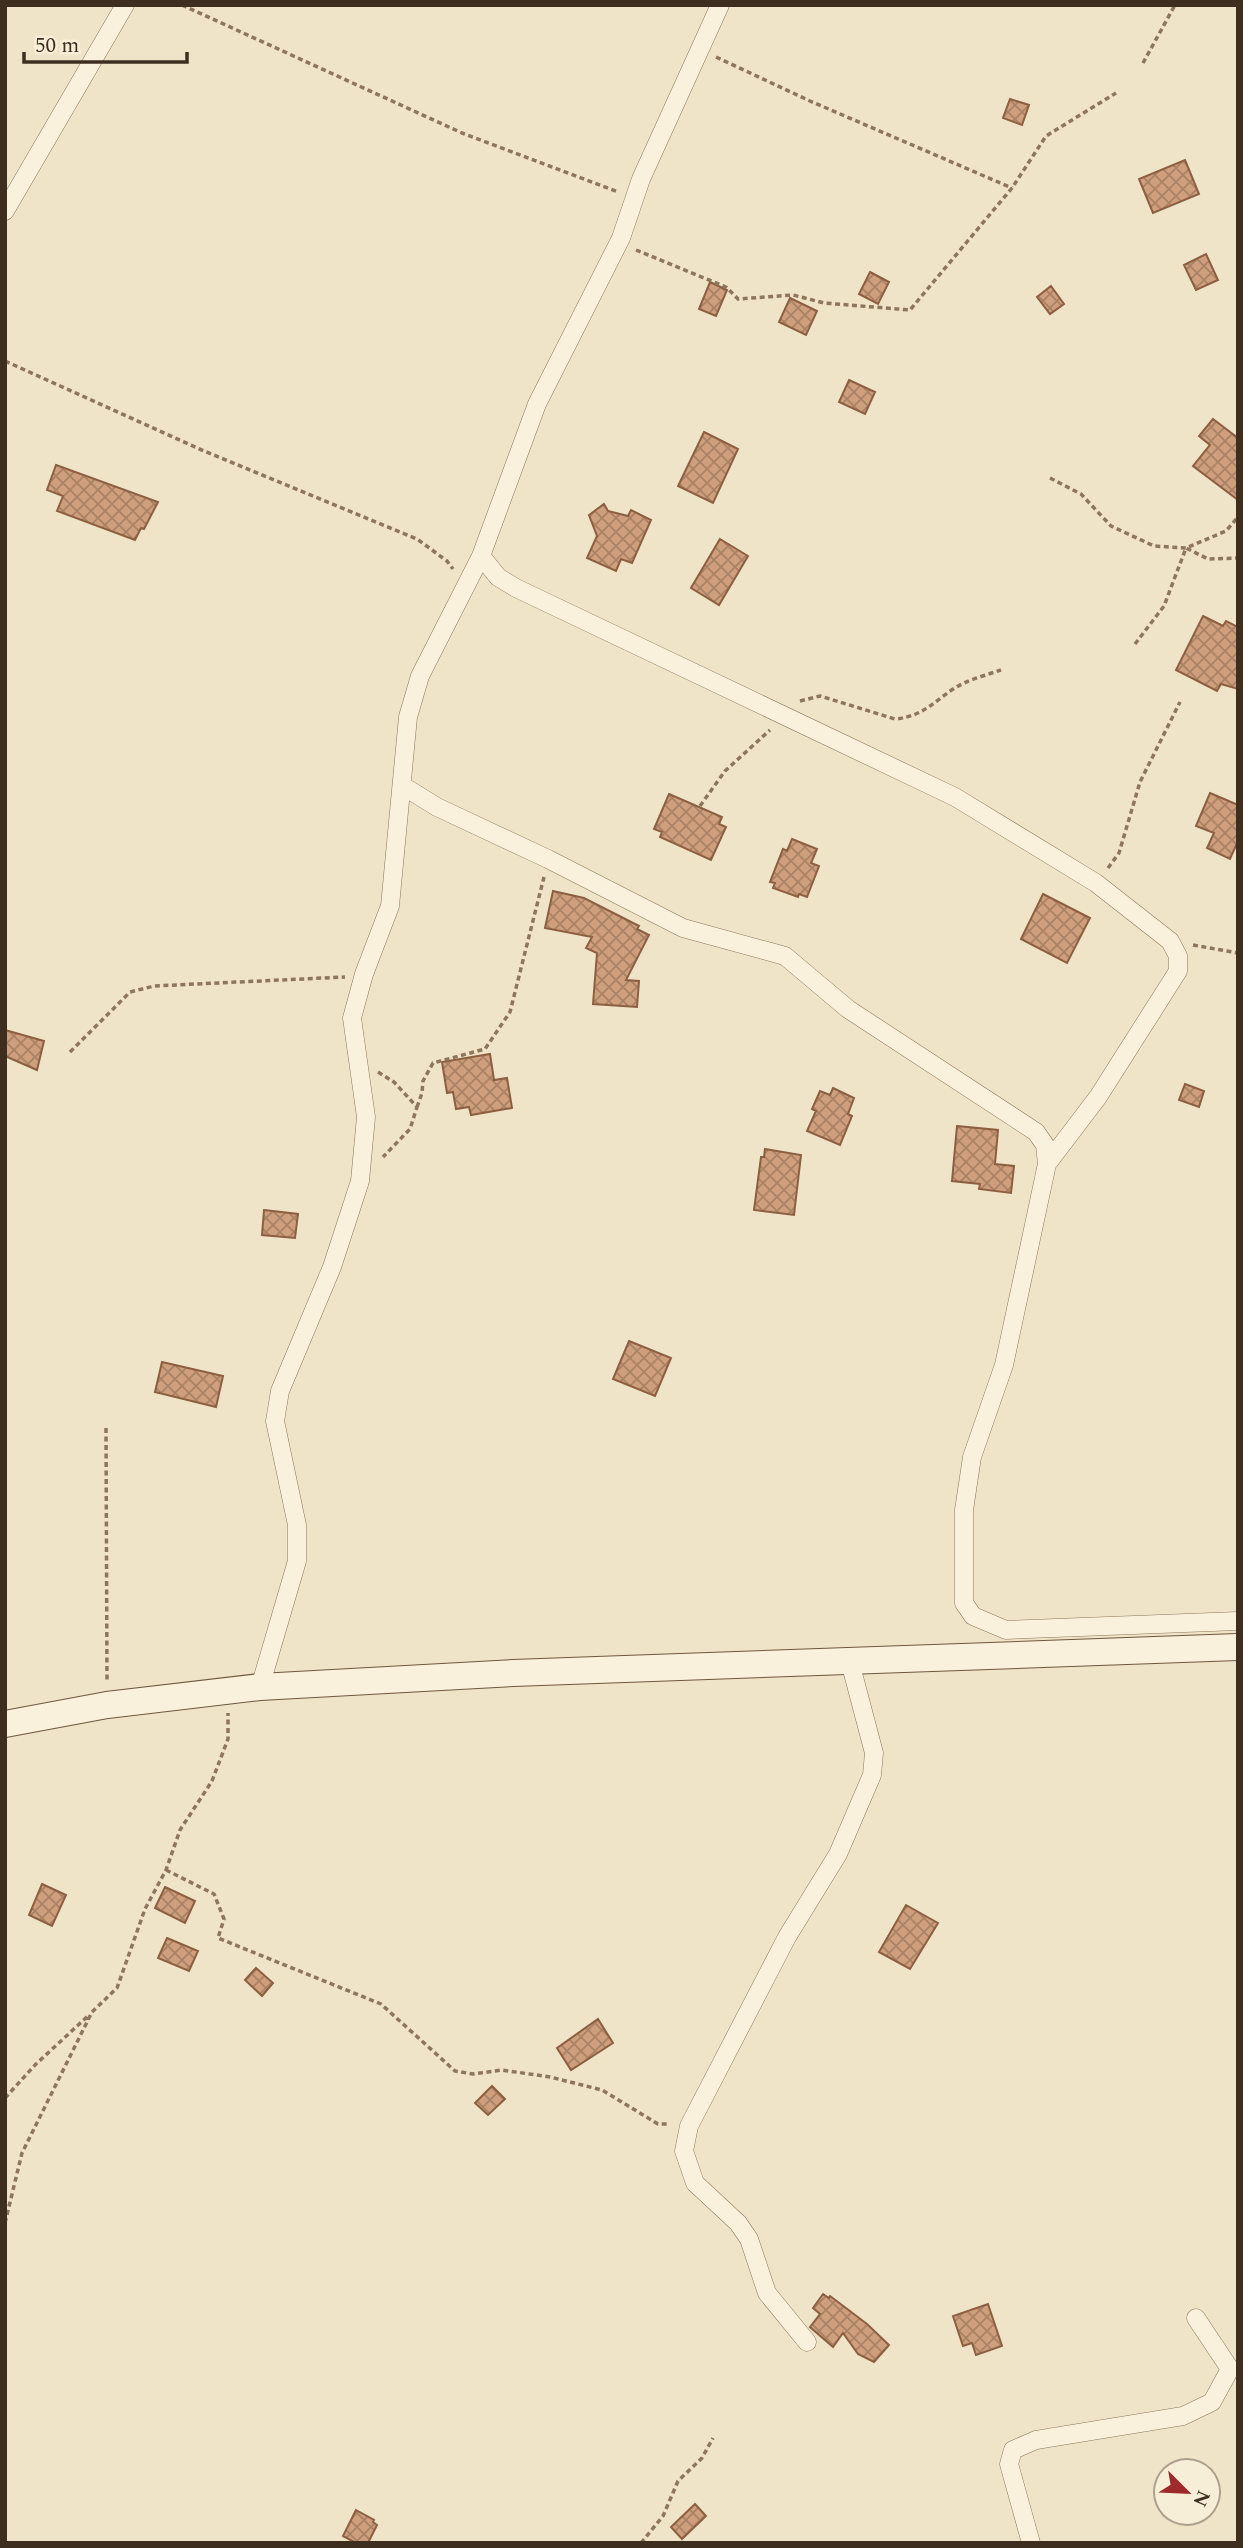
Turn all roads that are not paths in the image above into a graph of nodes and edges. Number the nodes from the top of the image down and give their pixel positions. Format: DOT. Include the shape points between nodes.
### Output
graph roads {
  1 [pos="125,5"];
  2 [pos="720,5"];
  3 [pos="5,211"];
  4 [pos="481,556"];
  5 [pos="403,786"];
  6 [pos="1047,1164"];
  7 [pos="1238,1621"];
  8 [pos="1238,1647"];
  9 [pos="850,1662"];
  10 [pos="260,1687"];
  11 [pos="5,1724"];
  12 [pos="1196,2318"];
  13 [pos="807,2342"];
  14 [pos="1031,2543"];
  1 -- 3 [label="street"];
  2 -- 4 [label="street" via="641,179 621,238 537,404"];
  4 -- 5 [label="street" via="420,676 408,717"];
  4 -- 6 [label="street" via="498,577 516,588 955,797 1096,883 1170,941 1178,956 1178,971 1098,1097"];
  5 -- 6 [label="street" via="684,928 785,956 848,1009 1037,1132 1045,1145"];
  5 -- 10 [label="street" via="390,906 352,1018 366,1117 360,1181 332,1267 280,1391 275,1421 297,1525 297,1561"];
  6 -- 7 [label="street" via="1004,1365 972,1457 964,1510 964,1603 973,1616 1006,1630"];
  8 -- 9 [label="main road"];
  9 -- 10 [label="main road"];
  9 -- 13 [label="street" via="874,1752 872,1775 838,1854 787,1937 689,2126 684,2151 695,2183 738,2223 749,2239 767,2293"];
  10 -- 11 [label="main road" via="107,1704"];
  12 -- 14 [label="street" via="1230,2369 1212,2402 1183,2416 1036,2440 1013,2450 1009,2464"];
}
